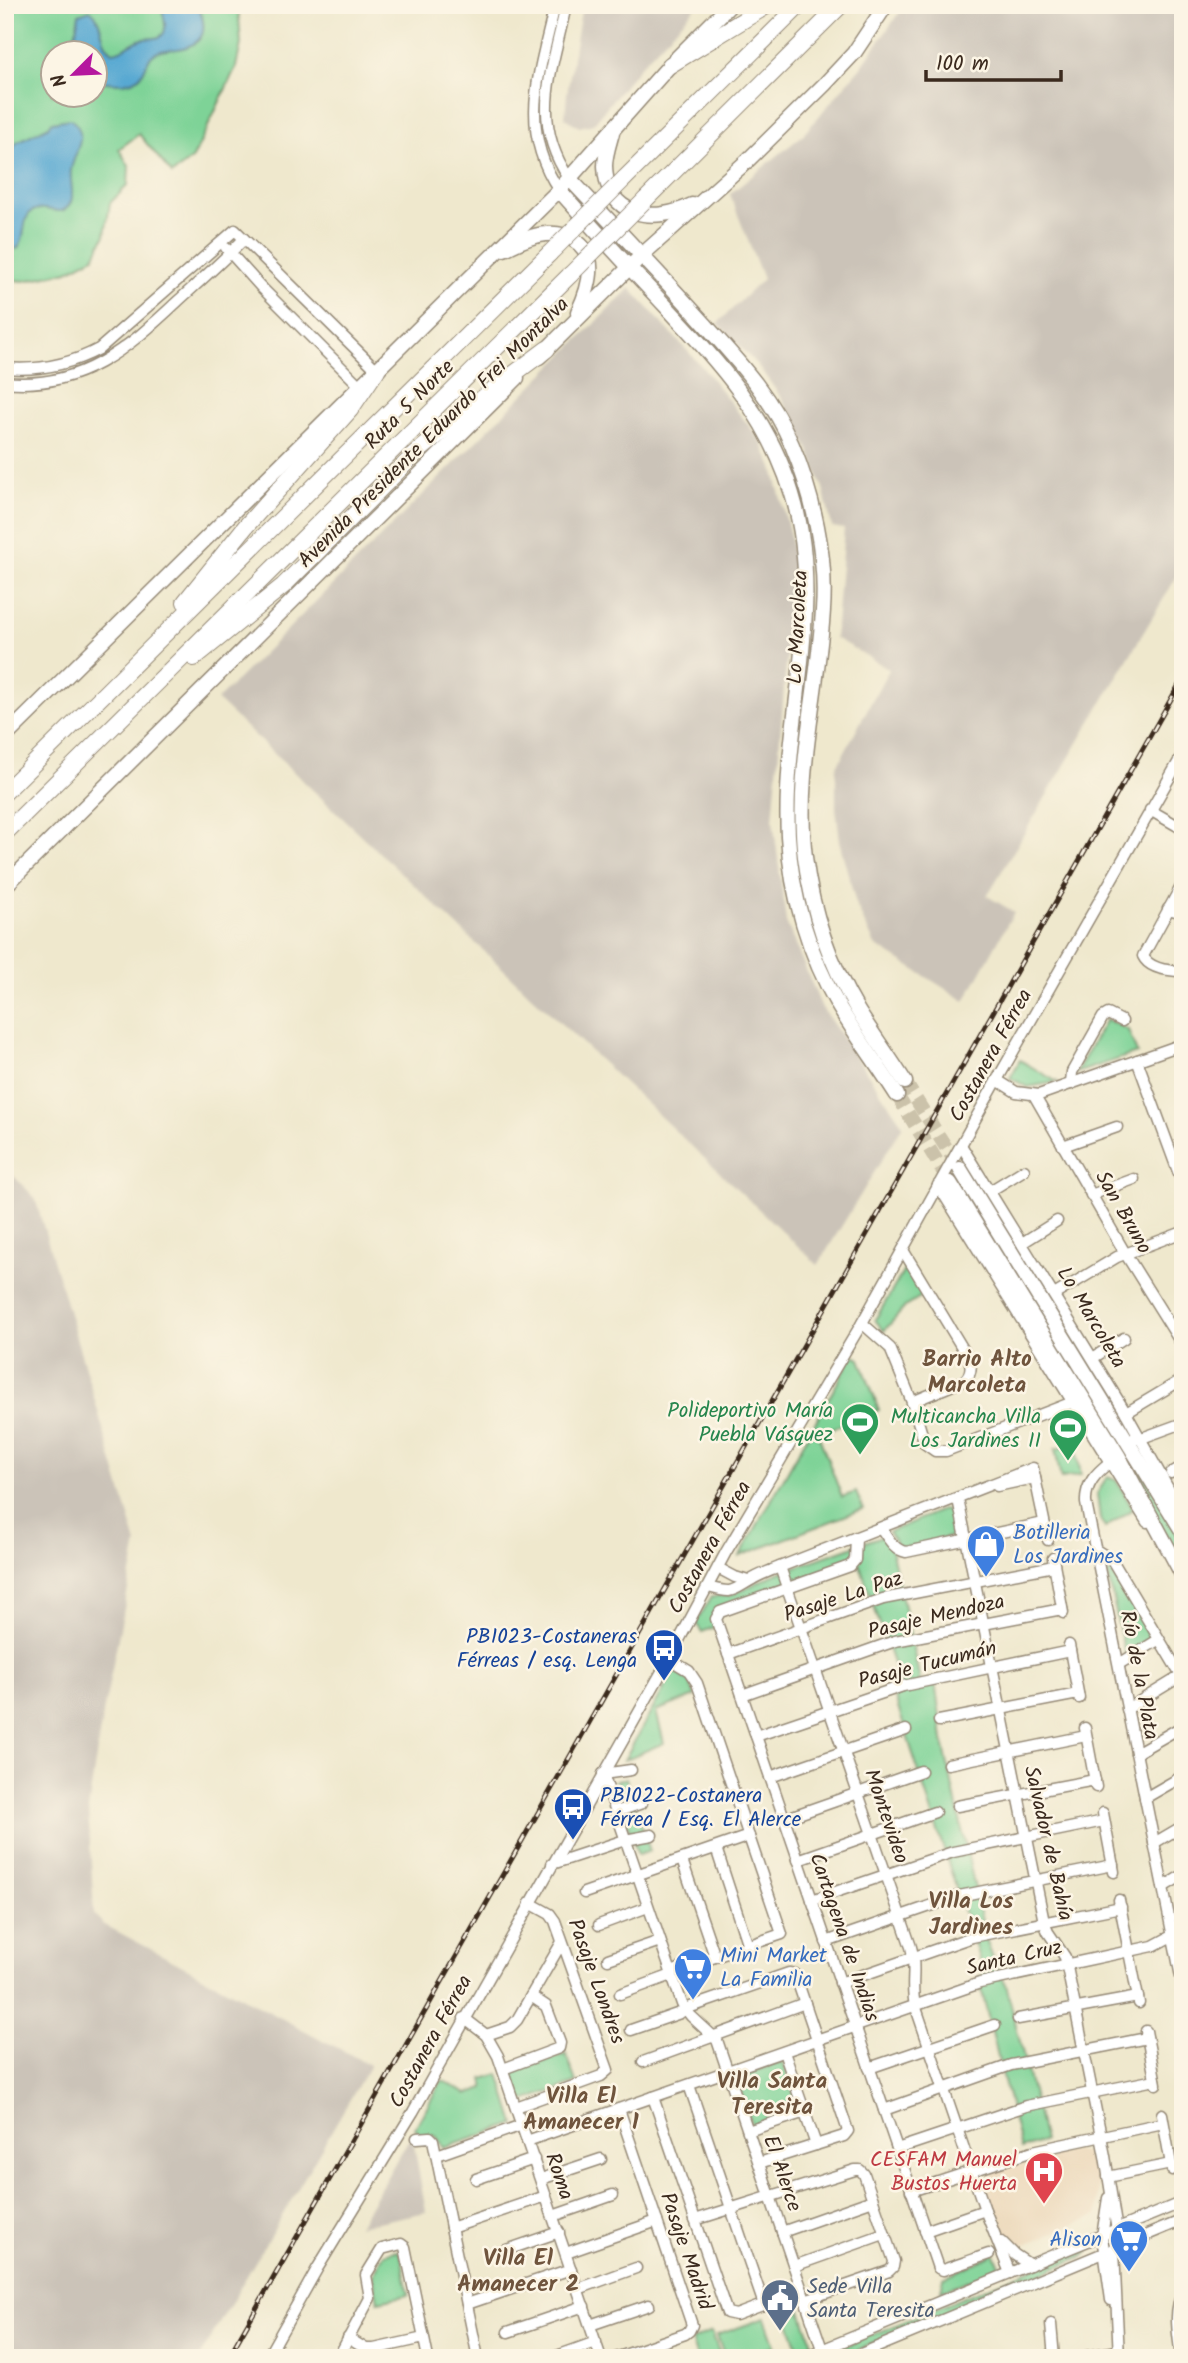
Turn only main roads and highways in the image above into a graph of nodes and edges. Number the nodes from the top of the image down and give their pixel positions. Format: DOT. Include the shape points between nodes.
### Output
graph roads {
  1 [pos="730,5"];
  2 [pos="768,5"];
  3 [pos="800,5"];
  4 [pos="841,5"];
  5 [pos="886,5"];
  6 [pos="670,65"];
  7 [pos="614,128"];
  8 [pos="569,178"];
  9 [pos="559,190"];
  10 [pos="708,197"];
  11 [pos="494,255"];
  12 [pos="642,255"];
  13 [pos="629,267"];
  14 [pos="570,326"];
  15 [pos="547,349"];
  16 [pos="377,370"];
  17 [pos="803,642"];
  18 [pos="819,647"];
  19 [pos="143,656"];
  20 [pos="801,666"];
  21 [pos="817,671"];
  22 [pos="154,686"];
  23 [pos="5,737"];
  24 [pos="5,792"];
  25 [pos="5,832"];
  26 [pos="5,886"];
  27 [pos="905,1082"];
  28 [pos="897,1095"];
  29 [pos="960,1169"];
  30 [pos="944,1184"];
  31 [pos="1183,1532"];
  32 [pos="1177,1554"];
  33 [pos="1183,1576"];
  1 -- 6 [label="main road"];
  2 -- 6 [label="highway"];
  3 -- 19 [label="highway, Ruta 5 Norte, bridge"];
  4 -- 22 [label="highway, Ruta 5 Norte, bridge"];
  5 -- 10 [label="main road, Avenida Presidente Eduardo Frei Montalva" via="847,62"];
  6 -- 7 [label="main road"];
  7 -- 8 [label="main road"];
  7 -- 10 [label="main road" via="606,176 611,190 627,208 649,216 666,215"];
  8 -- 9 [label="main road"];
  8 -- 12 [label="main road, Lo Marcoleta"];
  9 -- 11 [label="main road"];
  9 -- 13 [label="main road, Lo Marcoleta"];
  10 -- 12 [label="main road, Avenida Presidente Eduardo Frei Montalva"];
  11 -- 14 [label="main road" via="545,234 567,236 582,245 591,276"];
  11 -- 16 [label="main road"];
  12 -- 13 [label="main road, Avenida Presidente Eduardo Frei Montalva"];
  12 -- 18 [label="main road, Lo Marcoleta" via="751,376 783,424 807,487 817,531 823,589"];
  13 -- 14 [label="main road, Avenida Presidente Eduardo Frei Montalva"];
  13 -- 17 [label="main road, Lo Marcoleta" via="724,369 772,443 793,495 801,534 806,592"];
  14 -- 15 [label="main road, Avenida Presidente Eduardo Frei Montalva"];
  15 -- 22 [label="highway" via="414,455 264,603"];
  15 -- 26 [label="main road, Avenida Presidente Eduardo Frei Montalva"];
  16 -- 19 [label="highway" via="350,410 246,526"];
  16 -- 23 [label="main road"];
  17 -- 18 [label="main road"];
  17 -- 20 [label="main road, Lo Marcoleta"];
  18 -- 21 [label="main road, Lo Marcoleta"];
  19 -- 24 [label="highway, Ruta 5 Norte"];
  20 -- 21 [label="main road"];
  20 -- 28 [label="main road, Lo Marcoleta" via="787,815 798,906 828,987"];
  21 -- 27 [label="main road, Lo Marcoleta" via="803,788 808,880 837,970"];
  22 -- 25 [label="highway, Ruta 5 Norte"];
  29 -- 31 [label="main road, Lo Marcoleta"];
  30 -- 32 [label="main road" via="1119,1457 1165,1542"];
  32 -- 33 [label="main road"];
}
